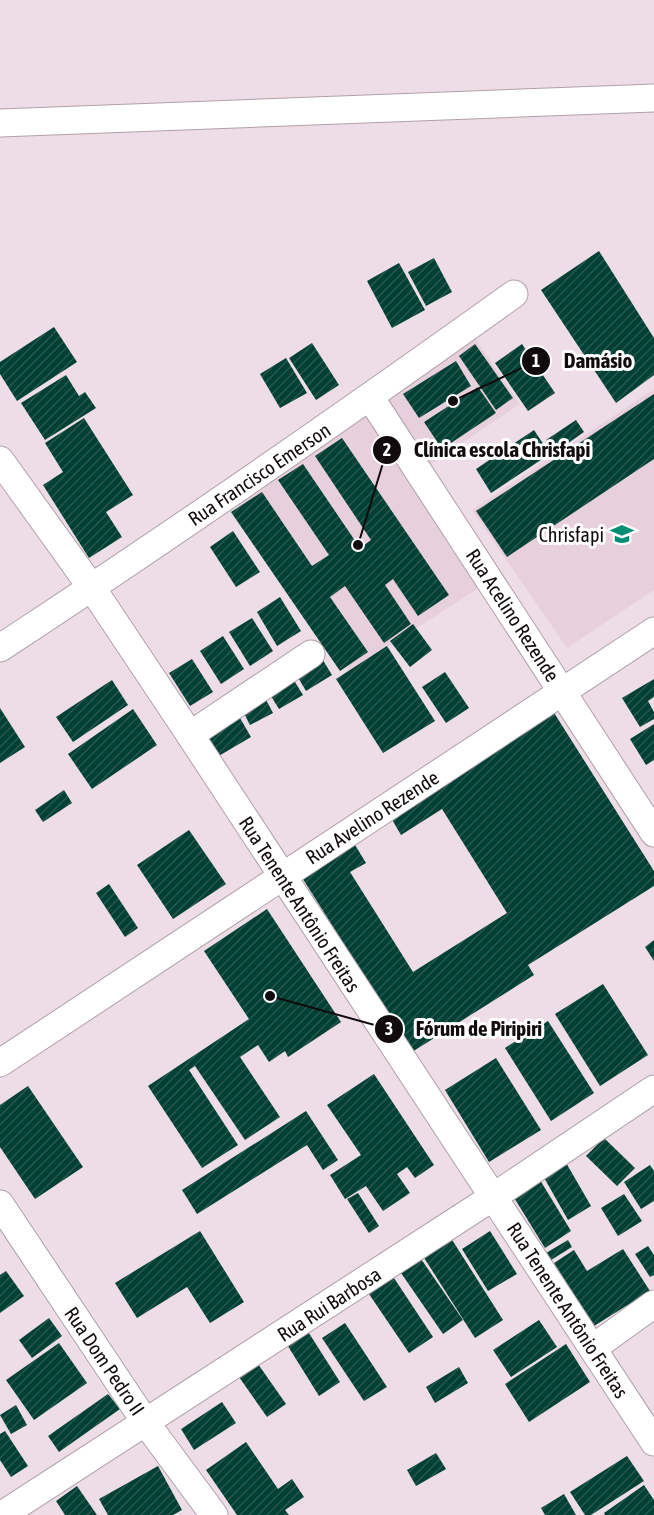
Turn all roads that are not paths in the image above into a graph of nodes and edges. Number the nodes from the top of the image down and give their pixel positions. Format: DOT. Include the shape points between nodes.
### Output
graph roads {
  1 [pos="654,98"];
  2 [pos="0,123"];
  3 [pos="514,294"];
  4 [pos="370,397"];
  5 [pos="0,460"];
  6 [pos="92,588"];
  7 [pos="654,631"];
  8 [pos="0,648"];
  9 [pos="311,654"];
  10 [pos="564,693"];
  11 [pos="190,735"];
  12 [pos="654,833"];
  13 [pos="281,876"];
  14 [pos="0,1063"];
  15 [pos="654,1089"];
  16 [pos="493,1197"];
  17 [pos="0,1204"];
  18 [pos="654,1304"];
  19 [pos="593,1348"];
  20 [pos="146,1423"];
  21 [pos="654,1442"];
  22 [pos="2,1515"];
  23 [pos="214,1515"];
  1 -- 2 [label="street"];
  3 -- 4 [label="street, Rua Francisco Emerson"];
  4 -- 6 [label="street, Rua Francisco Emerson"];
  4 -- 10 [label="street, Rua Acelino Rezende"];
  5 -- 6 [label="street, Rua Tenente Antônio Freitas"];
  6 -- 8 [label="street, Rua Francisco Emerson"];
  6 -- 11 [label="street, Rua Tenente Antônio Freitas"];
  7 -- 10 [label="street, Rua Avelino Rezende"];
  9 -- 11 [label="street"];
  10 -- 12 [label="street, Rua Acelino Rezende"];
  10 -- 13 [label="street, Rua Avelino Rezende"];
  11 -- 13 [label="street, Rua Tenente Antônio Freitas"];
  13 -- 14 [label="street, Rua Avelino Rezende"];
  13 -- 16 [label="street, Rua Tenente Antônio Freitas"];
  15 -- 16 [label="street, Rua Rui Barbosa"];
  16 -- 19 [label="street, Rua Tenente Antônio Freitas"];
  16 -- 20 [label="street, Rua Rui Barbosa"];
  17 -- 20 [label="street, Rua Dom Pedro II"];
  18 -- 19 [label="street"];
  19 -- 21 [label="street, Rua Tenente Antônio Freitas"];
  20 -- 22 [label="street, Rua Rui Barbosa"];
  20 -- 23 [label="street, Rua Dom Pedro II"];
}
